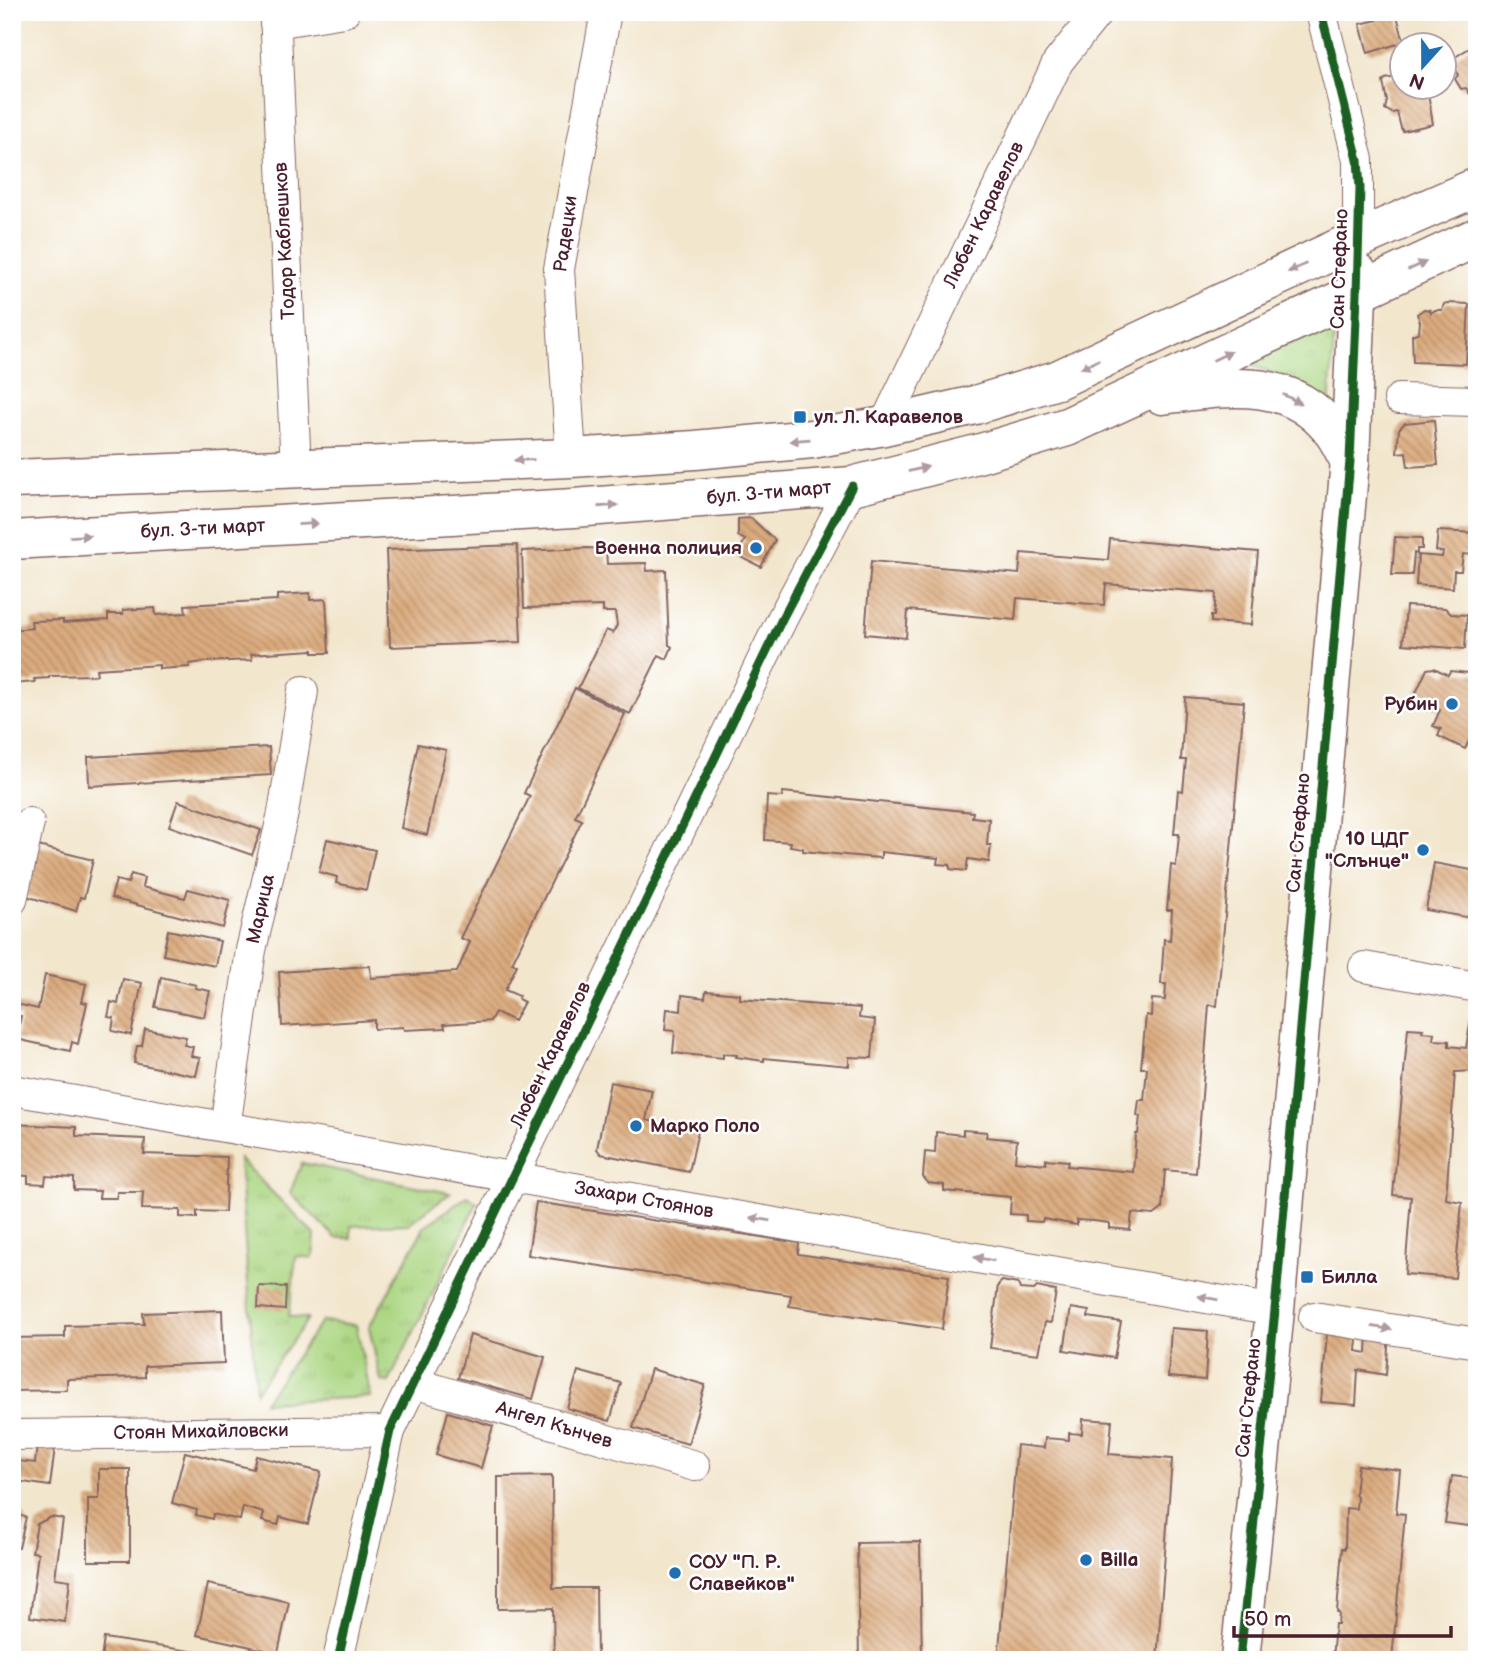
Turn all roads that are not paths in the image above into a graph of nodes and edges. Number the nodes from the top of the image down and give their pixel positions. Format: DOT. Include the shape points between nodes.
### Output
graph roads {
  1 [pos="344,12"];
  2 [pos="606,12"];
  3 [pos="1098,12"];
  4 [pos="1321,12"];
  5 [pos="275,18"];
  6 [pos="1477,187"];
  7 [pos="1477,237"];
  8 [pos="1359,239"];
  9 [pos="1357,294"];
  10 [pos="1128,399"];
  11 [pos="1399,399"];
  12 [pos="1477,401"];
  13 [pos="884,426"];
  14 [pos="571,458"];
  15 [pos="1350,461"];
  16 [pos="296,469"];
  17 [pos="12,479"];
  18 [pos="852,486"];
  19 [pos="12,540"];
  20 [pos="303,691"];
  21 [pos="29,823"];
  22 [pos="12,900"];
  23 [pos="1364,967"];
  24 [pos="1477,987"];
  25 [pos="12,1090"];
  26 [pos="225,1127"];
  27 [pos="512,1177"];
  28 [pos="1275,1310"];
  29 [pos="1314,1317"];
  30 [pos="1477,1343"];
  31 [pos="414,1383"];
  32 [pos="390,1431"];
  33 [pos="12,1435"];
  34 [pos="695,1466"];
  35 [pos="338,1660"];
  36 [pos="1240,1660"];
  1 -- 5 [label="street"];
  2 -- 14 [label="street, Радецки" via="559,269"];
  3 -- 13 [label="street, Любен Каравелов" via="1058,62"];
  4 -- 8 [label="street, Сан Стефано" via="1358,160"];
  5 -- 16 [label="street, Тодор Каблешков"];
  6 -- 8 [label="main road"];
  9 -- 7 [label="main road, бул. 3-ти март, one-way"];
  8 -- 9 [label="main road, Сан Стефано"];
  8 -- 13 [label="main road, one-way" via="1057,380"];
  10 -- 9 [label="main road, бул. 3-ти март, one-way"];
  9 -- 15 [label="main road, Сан Стефано"];
  10 -- 15 [label="main road, one-way" via="1238,387 1276,391 1307,407 1333,432"];
  18 -- 10 [label="main road, бул. 3-ти март, one-way" via="1067,426"];
  11 -- 12 [label="street"];
  13 -- 14 [label="main road, one-way" via="812,439"];
  14 -- 16 [label="main road, one-way"];
  15 -- 28 [label="main road, Сан Стефано"];
  16 -- 17 [label="main road"];
  19 -- 18 [label="main road, бул. 3-ти март, one-way" via="574,508"];
  18 -- 27 [label="street, Любен Каравелов" via="782,619"];
  20 -- 26 [label="street, Марица" via="283,813 251,950"];
  21 -- 22 [label="street"];
  23 -- 24 [label="street"];
  25 -- 26 [label="street, Захари Стоянов"];
  26 -- 27 [label="street, Захари Стоянов"];
  28 -- 27 [label="street, Захари Стоянов, one-way"];
  27 -- 31 [label="street, Любен Каравелов"];
  28 -- 36 [label="main road, Сан Стефано"];
  29 -- 30 [label="street, one-way"];
  31 -- 32 [label="street, Любен Каравелов"];
  31 -- 34 [label="street, Ангел Кънчев"];
  32 -- 33 [label="street, Стоян Михайловски"];
  32 -- 35 [label="street, Любен Каравелов"];
}
